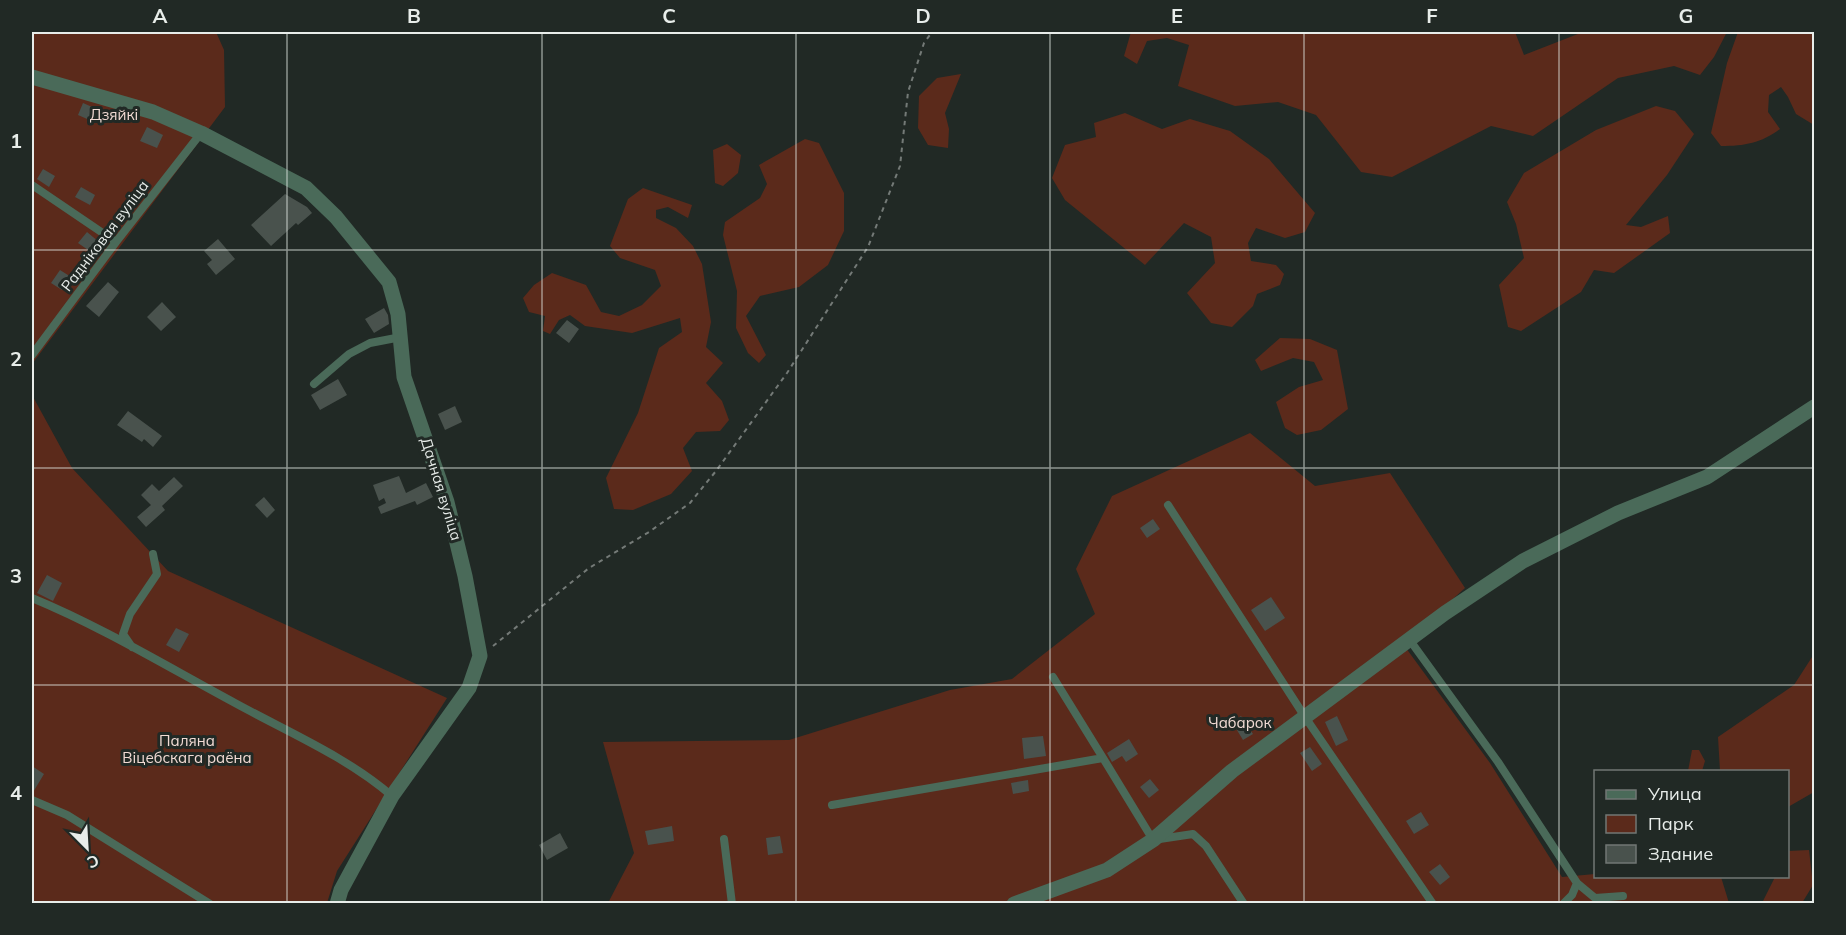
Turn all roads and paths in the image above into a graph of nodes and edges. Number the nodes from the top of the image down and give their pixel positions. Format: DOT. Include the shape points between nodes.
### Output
graph roads {
  1 [pos="932,32"];
  2 [pos="32,77"];
  3 [pos="201,133"];
  4 [pos="32,185"];
  5 [pos="116,242"];
  6 [pos="400,337"];
  7 [pos="32,355"];
  8 [pos="314,384"];
  9 [pos="1815,407"];
  10 [pos="1168,505"];
  11 [pos="153,554"];
  12 [pos="32,598"];
  13 [pos="1409,639"];
  14 [pos="133,648"];
  15 [pos="480,656"];
  16 [pos="1053,677"];
  17 [pos="1305,717"];
  18 [pos="1103,758"];
  19 [pos="392,796"];
  20 [pos="32,800"];
  21 [pos="832,804"];
  22 [pos="724,839"];
  23 [pos="1153,840"];
  24 [pos="1577,883"];
  25 [pos="1623,896"];
  26 [pos="210,903"];
  27 [pos="337,903"];
  28 [pos="732,903"];
  29 [pos="1014,903"];
  30 [pos="1244,903"];
  31 [pos="1433,903"];
  32 [pos="1563,903"];
  1 -- 15 [label="path" via="924,43 908,92 900,166 868,247 787,373 690,503 589,568"];
  2 -- 3 [label="street, Дачная вуліца" via="153,112"];
  3 -- 5 [label="lane, Радніковая вуліца"];
  3 -- 6 [label="street, Дачная вуліца" via="306,188 336,217 389,282"];
  4 -- 5 [label="lane"];
  5 -- 7 [label="lane, Радніковая вуліца"];
  6 -- 8 [label="lane" via="370,343 349,354"];
  6 -- 15 [label="street, Дачная вуліца" via="404,377 447,502"];
  9 -- 13 [label="street" via="1707,477 1618,513 1523,561"];
  10 -- 17 [label="lane"];
  11 -- 14 [label="lane" via="157,574 130,614 123,634"];
  12 -- 14 [label="lane"];
  13 -- 17 [label="street"];
  13 -- 24 [label="lane" via="1498,762"];
  14 -- 19 [label="lane" via="360,771"];
  15 -- 19 [label="street, Дачная вуліца" via="469,688"];
  16 -- 18 [label="lane"];
  17 -- 23 [label="street" via="1232,771"];
  17 -- 31 [label="lane"];
  18 -- 21 [label="lane"];
  18 -- 23 [label="lane"];
  19 -- 27 [label="street, Дачная вуліца"];
  20 -- 26 [label="lane" via="67,815"];
  22 -- 28 [label="lane"];
  23 -- 29 [label="street" via="1107,870"];
  23 -- 30 [label="lane" via="1193,834 1206,846"];
  24 -- 25 [label="lane" via="1596,898"];
  24 -- 32 [label="lane"];
}
